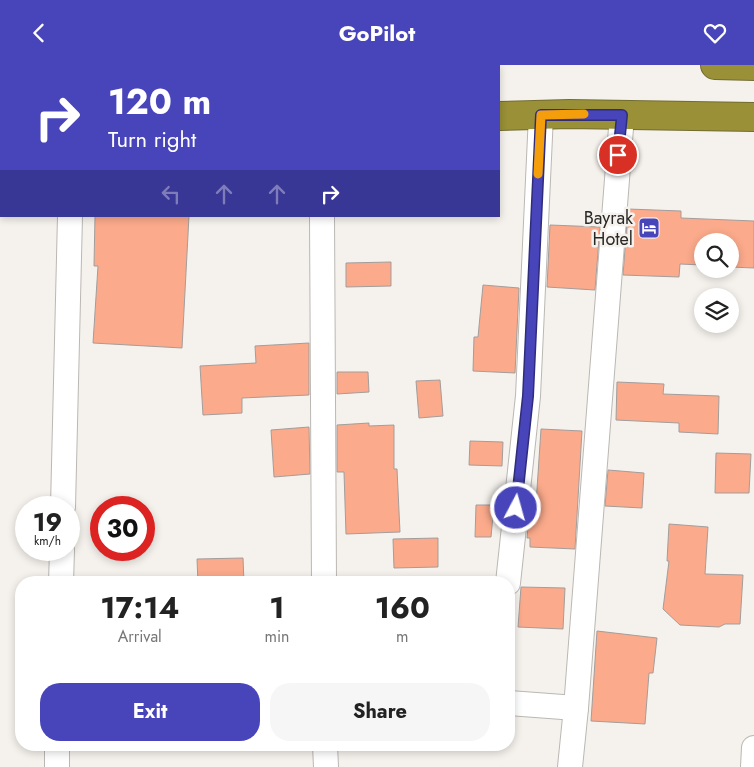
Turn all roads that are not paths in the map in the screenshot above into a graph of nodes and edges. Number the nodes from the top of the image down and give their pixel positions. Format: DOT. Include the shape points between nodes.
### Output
graph roads {
  1 [pos="715,65"];
  2 [pos="754,66"];
  3 [pos="500,115"];
  4 [pos="541,115"];
  5 [pos="622,115"];
  6 [pos="754,117"];
  7 [pos="70,217"];
  8 [pos="322,217"];
  9 [pos="63,496"];
  10 [pos="62,561"];
  11 [pos="61,576"];
  12 [pos="324,576"];
  13 [pos="509,576"];
  14 [pos="515,703"];
  15 [pos="576,708"];
  16 [pos="754,748"];
  17 [pos="57,751"];
  18 [pos="326,751"];
  19 [pos="57,767"];
  20 [pos="326,767"];
  21 [pos="570,767"];
  22 [pos="753,767"];
  1 -- 2 [label="highway"];
  3 -- 4 [label="highway"];
  4 -- 5 [label="highway"];
  4 -- 13 [label="street" via="528,396"];
  5 -- 6 [label="highway"];
  5 -- 15 [label="street"];
  7 -- 9 [label="street"];
  8 -- 12 [label="street"];
  10 -- 11 [label="street"];
  14 -- 15 [label="street"];
  15 -- 21 [label="street"];
  16 -- 22 [label="street"];
  17 -- 19 [label="street"];
  18 -- 20 [label="street"];
}
